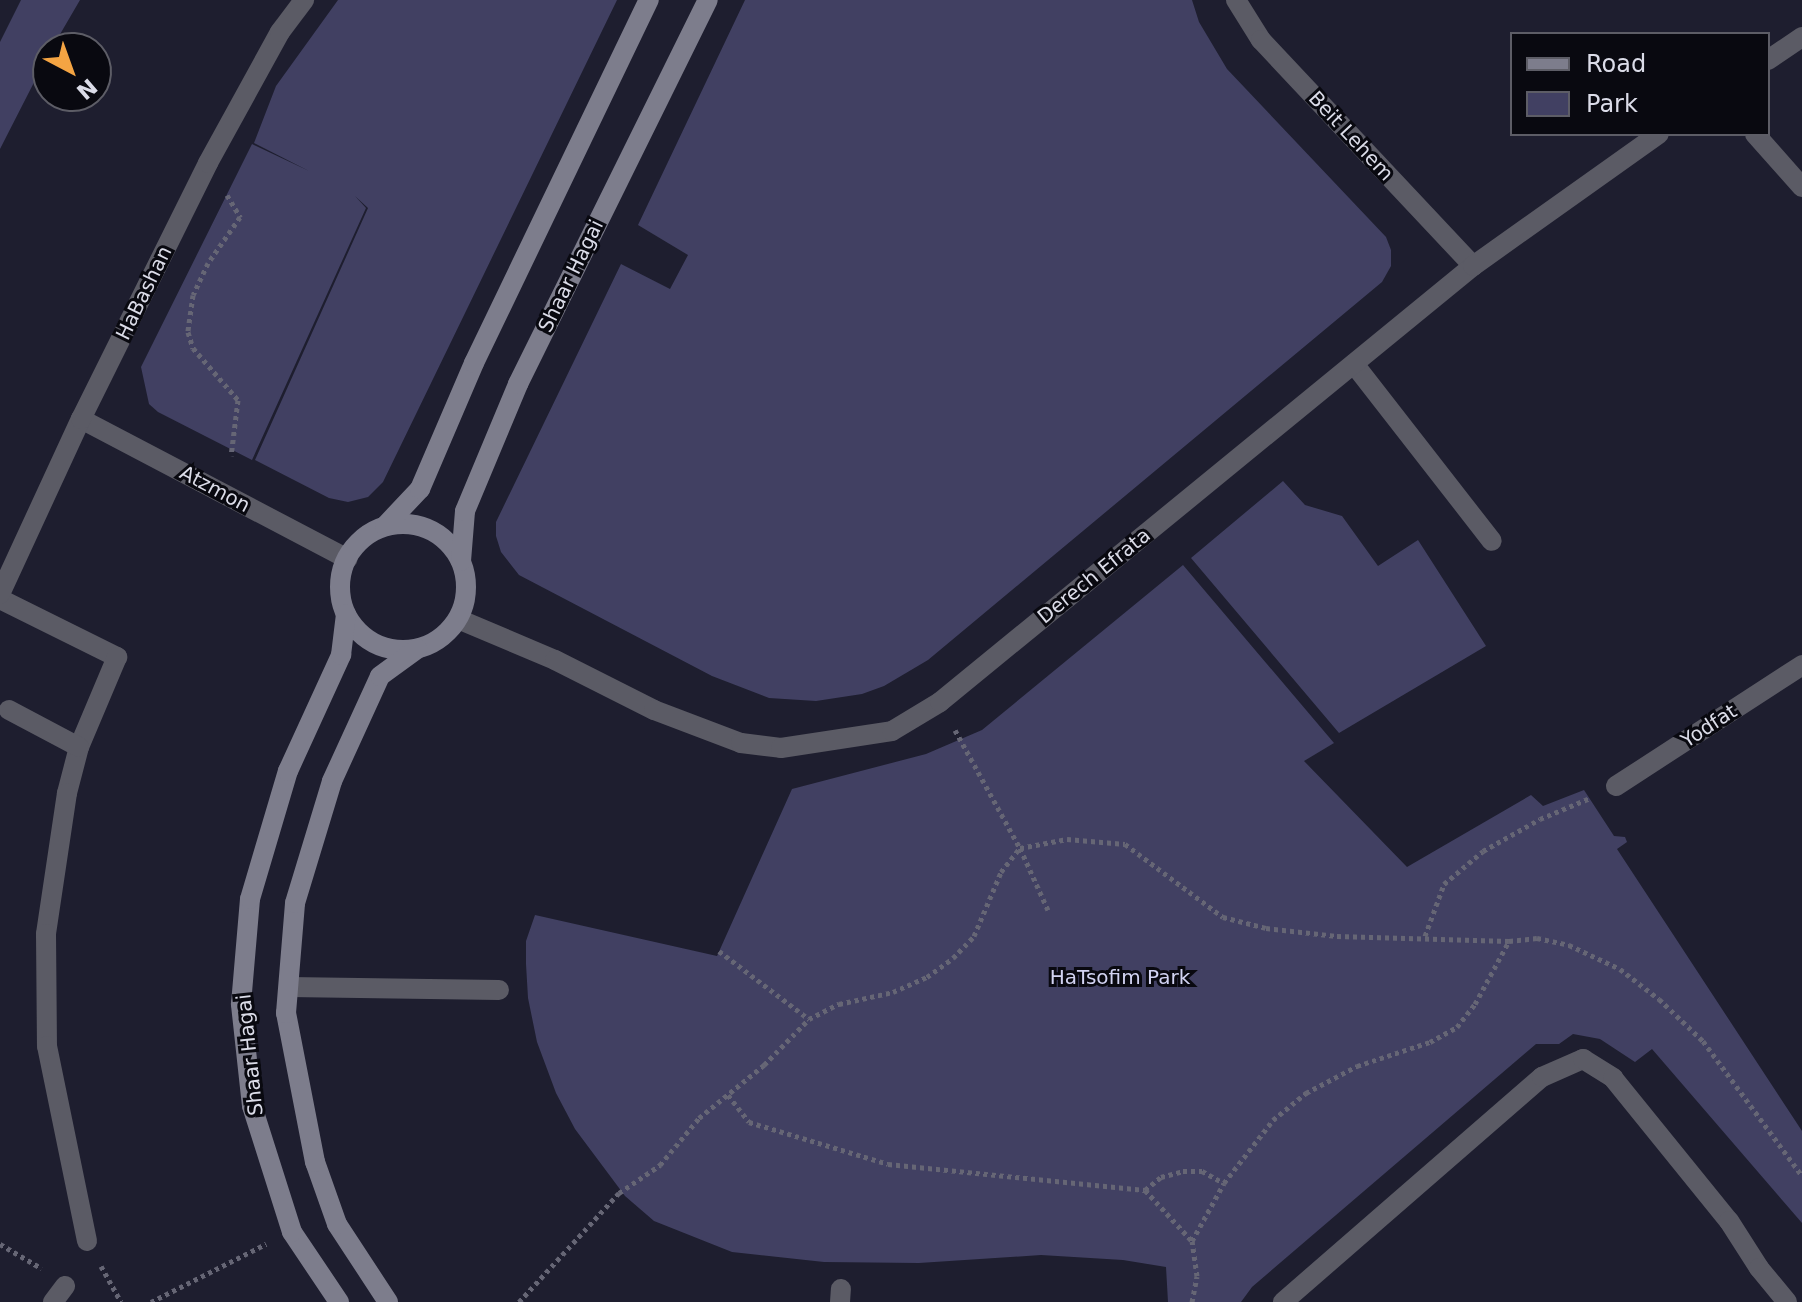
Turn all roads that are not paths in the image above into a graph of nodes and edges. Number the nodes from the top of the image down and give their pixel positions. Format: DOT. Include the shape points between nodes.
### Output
graph roads {
  1 [pos="304,0"];
  2 [pos="649,0"];
  3 [pos="708,0"];
  4 [pos="1260,0"];
  5 [pos="1240,7"];
  6 [pos="1802,37"];
  7 [pos="1770,59"];
  8 [pos="1656,136"];
  9 [pos="1757,136"];
  10 [pos="1802,187"];
  11 [pos="1473,266"];
  12 [pos="1354,364"];
  13 [pos="81,419"];
  14 [pos="385,526"];
  15 [pos="1492,541"];
  16 [pos="348,559"];
  17 [pos="461,561"];
  18 [pos="0,597"];
  19 [pos="346,614"];
  20 [pos="458,619"];
  21 [pos="417,649"];
  22 [pos="1802,665"];
  23 [pos="9,710"];
  24 [pos="79,747"];
  25 [pos="1616,786"];
  26 [pos="289,987"];
  27 [pos="499,990"];
  28 [pos="87,1241"];
  29 [pos="339,1302"];
  30 [pos="388,1302"];
  31 [pos="1283,1302"];
  32 [pos="1787,1302"];
  1 -- 13 [label="street, HaBashan" via="280,32 208,163"];
  2 -- 14 [label="street" via="474,363 420,489"];
  3 -- 17 [label="street, Shaar Hagai" via="518,384 465,511"];
  4 -- 5 [label="street"];
  5 -- 11 [label="street, Beit Lehem" via="1261,40"];
  6 -- 7 [label="street"];
  8 -- 11 [label="street, Derech Efrata"];
  9 -- 10 [label="street"];
  11 -- 12 [label="street, Derech Efrata"];
  12 -- 15 [label="street"];
  12 -- 20 [label="street, Derech Efrata" via="940,702 892,731 781,748 741,743 654,710"];
  13 -- 16 [label="street, Atzmon"];
  13 -- 18 [label="street, HaBashan"];
  14 -- 16 [label="street" via="366,536"];
  14 -- 17 [label="street" via="428,529 449,542"];
  16 -- 19 [label="street" via="340,593"];
  17 -- 20 [label="street" via="467,582"];
  18 -- 24 [label="street" via="117,657"];
  19 -- 21 [label="street" via="373,643"];
  19 -- 29 [label="street, Shaar Hagai" via="341,655 288,771 250,899 241,1004 252,1106 292,1232"];
  20 -- 21 [label="street" via="437,641"];
  21 -- 26 [label="street, Shaar Hagai" via="380,676 332,781 295,903"];
  22 -- 25 [label="street, Yodfat"];
  23 -- 24 [label="street"];
  24 -- 28 [label="street" via="57,839 46,934 47,1046"];
  26 -- 27 [label="street"];
  26 -- 30 [label="street, Shaar Hagai" via="286,1013 315,1162 337,1224"];
  31 -- 32 [label="street" via="1542,1077 1583,1059 1613,1078"];
}
